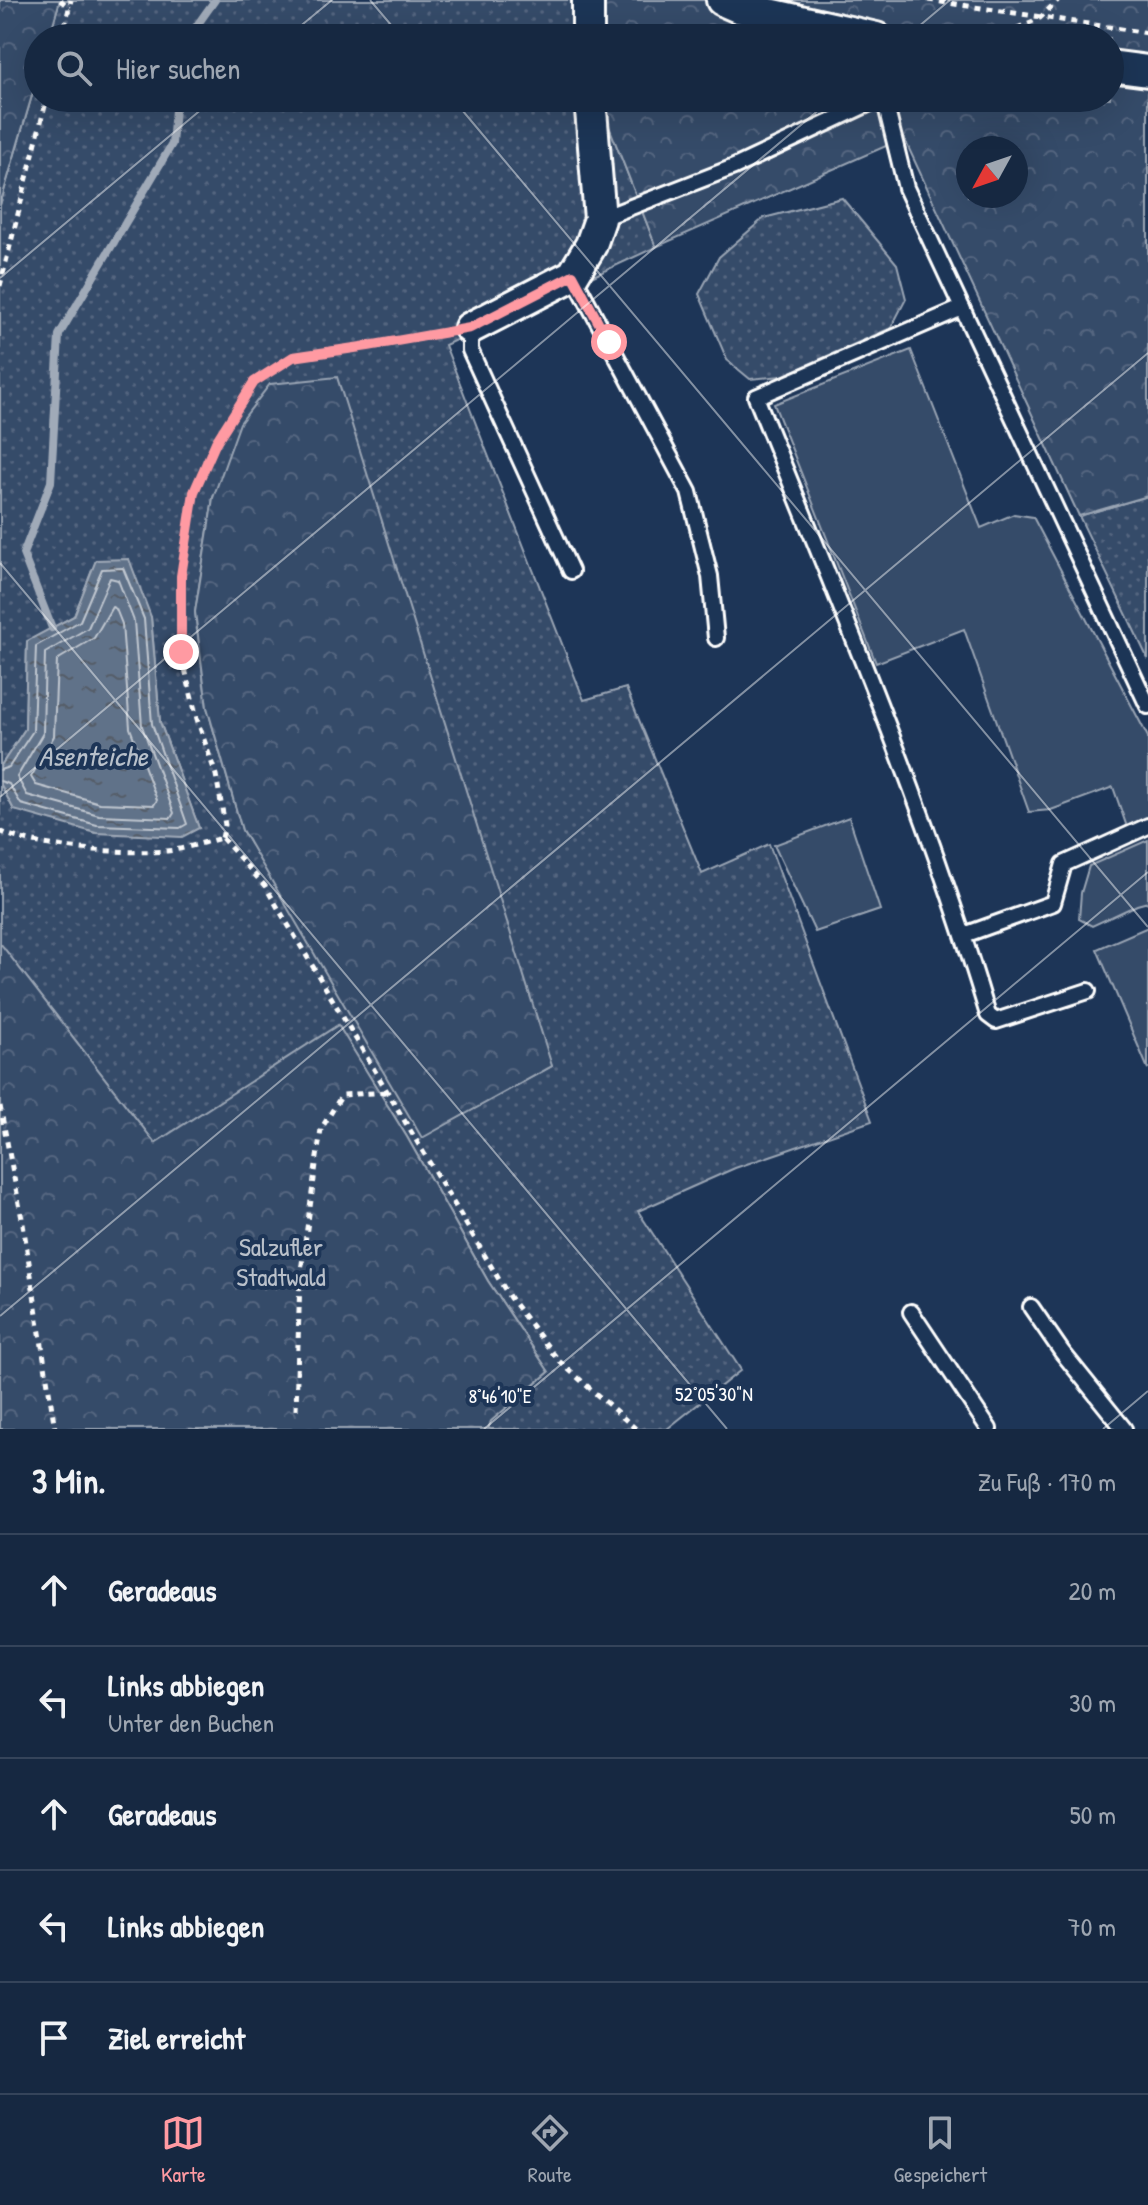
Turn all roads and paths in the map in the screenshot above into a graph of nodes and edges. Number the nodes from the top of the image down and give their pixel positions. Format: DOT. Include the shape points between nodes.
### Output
graph roads {
  1 [pos="60,0"];
  2 [pos="71,0"];
  3 [pos="588,0"];
  4 [pos="722,0"];
  5 [pos="928,0"];
  6 [pos="1058,0"];
  7 [pos="70,8"];
  8 [pos="1040,18"];
  9 [pos="66,24"];
  10 [pos="588,24"];
  11 [pos="814,24"];
  12 [pos="1026,24"];
  13 [pos="1083,24"];
  14 [pos="1124,30"];
  15 [pos="1148,33"];
  16 [pos="1124,68"];
  17 [pos="1148,71"];
  18 [pos="44,112"];
  19 [pos="591,112"];
  20 [pos="853,112"];
  21 [pos="887,112"];
  22 [pos="600,219"];
  23 [pos="573,275"];
  24 [pos="0,286"];
  25 [pos="962,308"];
  26 [pos="470,328"];
  27 [pos="571,571"];
  28 [pos="716,638"];
  29 [pos="1148,706"];
  30 [pos="1148,826"];
  31 [pos="0,831"];
  32 [pos="222,838"];
  33 [pos="964,935"];
  34 [pos="1088,991"];
  35 [pos="387,1092"];
  36 [pos="0,1106"];
  37 [pos="1031,1307"];
  38 [pos="911,1312"];
  39 [pos="296,1410"];
  40 [pos="55,1429"];
  41 [pos="636,1429"];
  42 [pos="989,1429"];
  43 [pos="1124,1429"];
  1 -- 7 [label="path"];
  2 -- 7 [label="path"];
  3 -- 10 [label="street"];
  4 -- 11 [label="street"];
  5 -- 8 [label="path"];
  6 -- 8 [label="path"];
  7 -- 9 [label="path"];
  8 -- 12 [label="path"];
  8 -- 13 [label="path"];
  14 -- 15 [label="path"];
  16 -- 17 [label="street"];
  18 -- 24 [label="path"];
  19 -- 22 [label="street"];
  20 -- 22 [label="lane" via="734,167"];
  21 -- 25 [label="lane" via="906,188"];
  22 -- 23 [label="street"];
  23 -- 26 [label="street"];
  23 -- 28 [label="lane" via="689,492 710,576"];
  25 -- 29 [label="lane"];
  25 -- 33 [label="lane" via="756,397 907,775"];
  26 -- 27 [label="lane" via="470,350"];
  26 -- 32 [label="path" via="293,357 254,382 216,442 194,492 181,576 181,652 216,775 225,825"];
  30 -- 33 [label="lane" via="1064,864 1053,903"];
  31 -- 32 [label="path" via="13,838 88,850 168,851"];
  32 -- 35 [label="path" via="265,886"];
  33 -- 34 [label="lane" via="988,1015 996,1021"];
  35 -- 39 [label="path" via="342,1095 321,1129 300,1278"];
  35 -- 41 [label="path" via="510,1298 559,1361"];
  36 -- 40 [label="path"];
  37 -- 43 [label="lane"];
  38 -- 42 [label="lane"];
}
